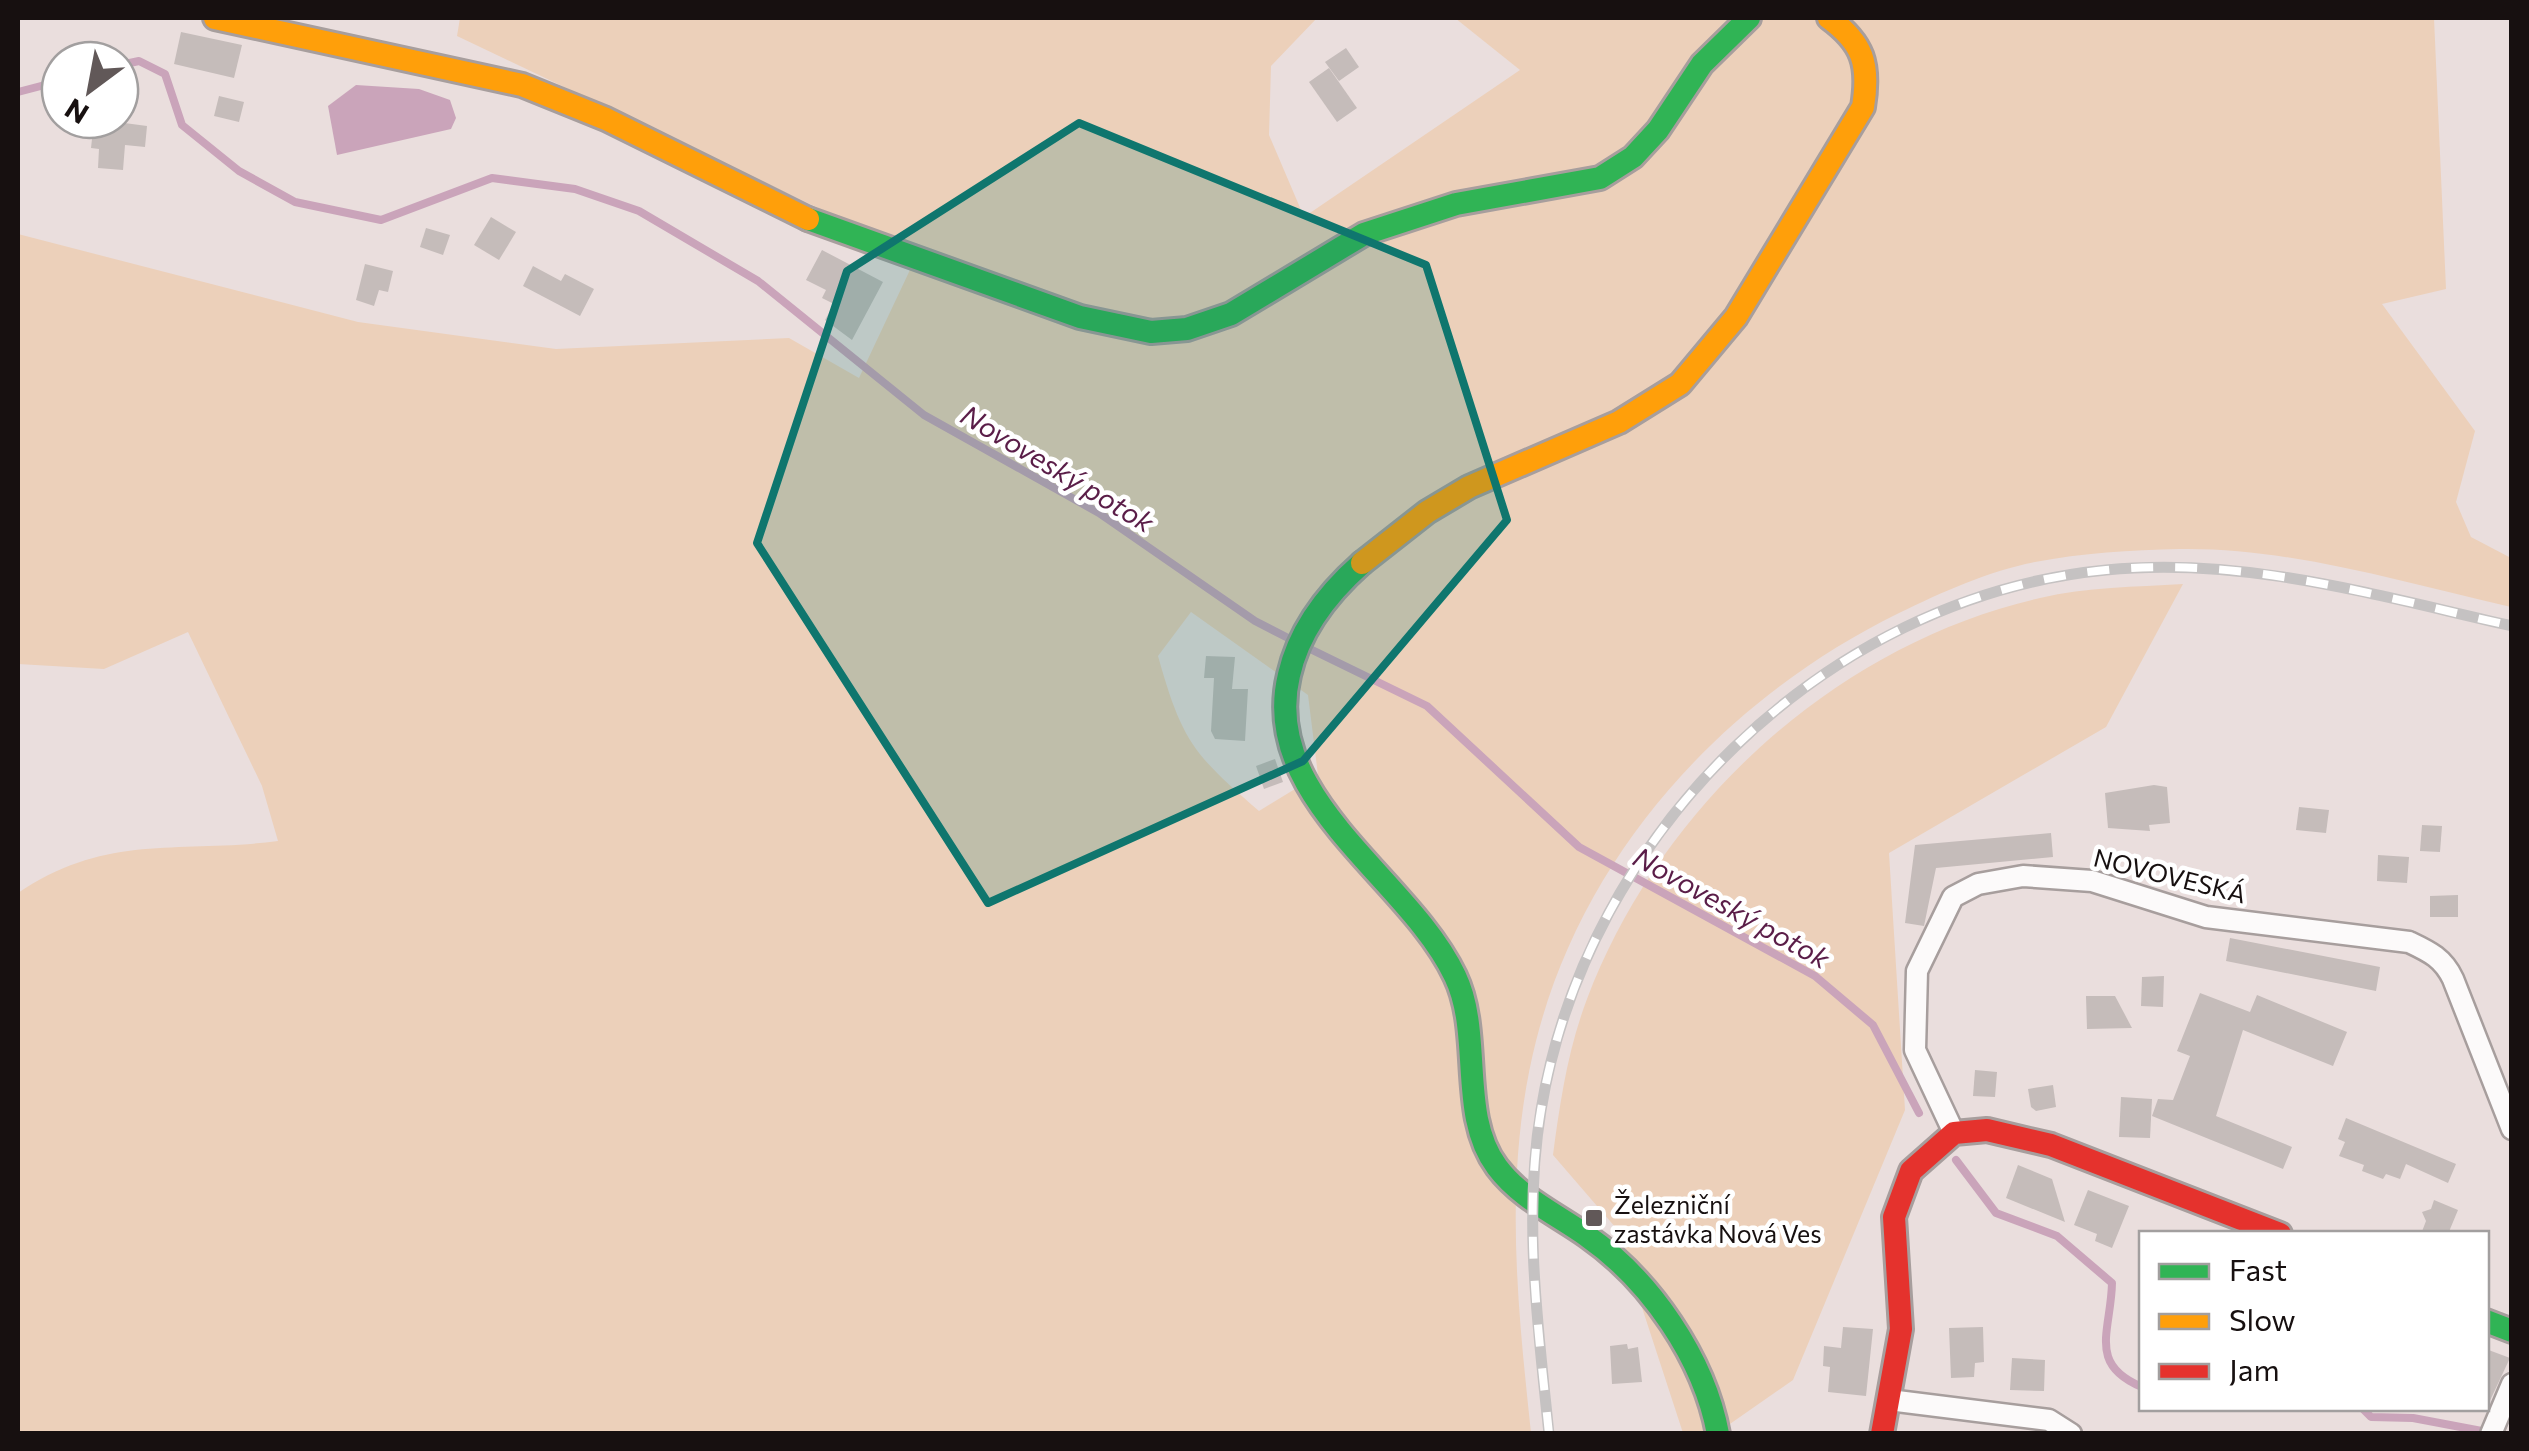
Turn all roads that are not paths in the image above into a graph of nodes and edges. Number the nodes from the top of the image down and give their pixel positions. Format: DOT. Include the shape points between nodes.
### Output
graph roads {
  1 [pos="216,18"];
  2 [pos="1749,18"];
  3 [pos="1829,18"];
  4 [pos="2512,1129"];
  5 [pos="1954,1133"];
  6 [pos="2272,1231"];
  7 [pos="2512,1384"];
  8 [pos="1889,1400"];
  9 [pos="2494,1426"];
  10 [pos="1718,1434"];
  11 [pos="1882,1434"];
  12 [pos="2071,1434"];
  1 -- 2 [label="street" via="522,85 618,125 784,211 1080,317 1151,332 1231,314 1364,234 1456,204 1600,178 1633,157 1702,64"];
  3 -- 10 [label="street" via="1856,38 1867,84 1863,107 1745,307 1710,354 1640,412 1504,468 1347,573 1307,624 1282,686 1281,712 1295,760 1453,972 1470,1016 1484,1138 1502,1172 1647,1291 1696,1373"];
  4 -- 5 [label="street, NOVOVESKÁ" via="2453,979 2444,960 2429,952 2408,942 2206,917 2106,884 2023,876 1978,884 1953,897 1917,971 1915,1050"];
  5 -- 6 [label="street" via="1987,1130 2051,1146"];
  5 -- 8 [label="street" via="1911,1170 1894,1217 1901,1329"];
  7 -- 9 [label="street"];
  8 -- 11 [label="street"];
  8 -- 12 [label="street" via="2050,1420"];
}
